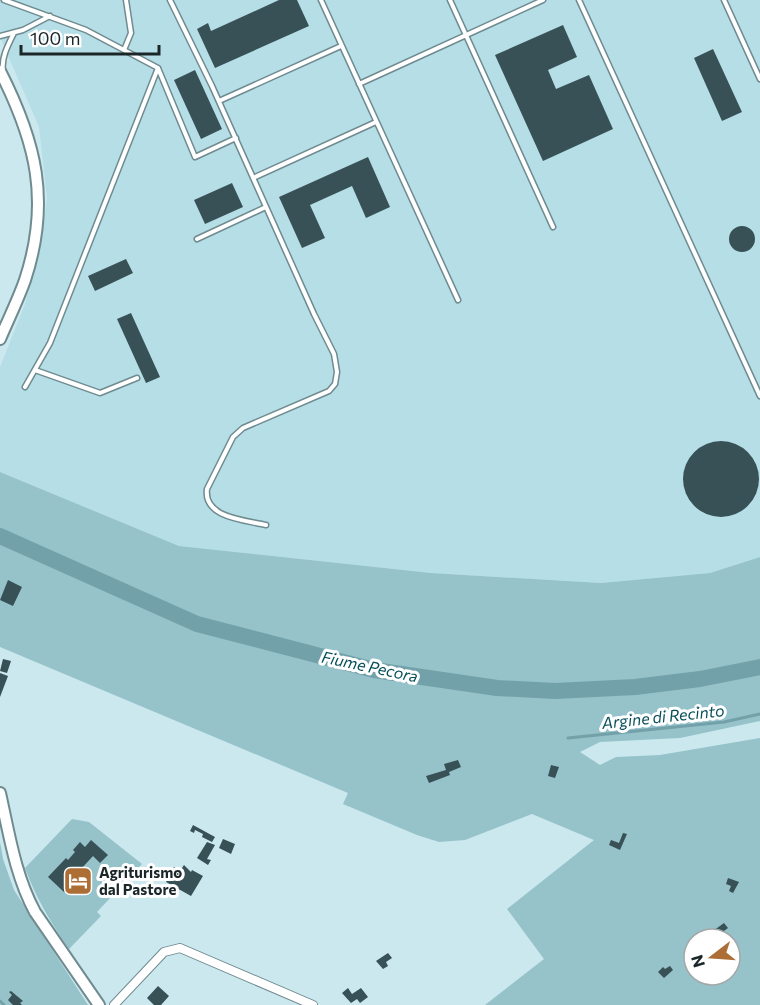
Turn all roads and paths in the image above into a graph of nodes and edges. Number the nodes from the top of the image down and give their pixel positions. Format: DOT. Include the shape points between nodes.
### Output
graph roads {
  1 [pos="126,0"];
  2 [pos="170,0"];
  3 [pos="321,0"];
  4 [pos="450,0"];
  5 [pos="543,0"];
  6 [pos="579,0"];
  7 [pos="724,0"];
  8 [pos="5,1"];
  9 [pos="0,5"];
  10 [pos="50,16"];
  11 [pos="14,32"];
  12 [pos="0,36"];
  13 [pos="466,36"];
  14 [pos="341,46"];
  15 [pos="124,50"];
  16 [pos="158,68"];
  17 [pos="2,75"];
  18 [pos="760,79"];
  19 [pos="359,84"];
  20 [pos="219,101"];
  21 [pos="376,122"];
  22 [pos="236,138"];
  23 [pos="253,178"];
  24 [pos="266,207"];
  25 [pos="553,227"];
  26 [pos="197,239"];
  27 [pos="458,300"];
  28 [pos="0,339"];
  29 [pos="35,370"];
  30 [pos="137,378"];
  31 [pos="25,387"];
  32 [pos="760,396"];
  33 [pos="266,525"];
  34 [pos="0,793"];
  35 [pos="99,1005"];
  36 [pos="114,1005"];
  37 [pos="313,1005"];
  1 -- 15 [label="lane" via="131,33"];
  2 -- 20 [label="lane"];
  3 -- 14 [label="lane"];
  4 -- 13 [label="lane"];
  5 -- 13 [label="lane"];
  6 -- 32 [label="lane"];
  7 -- 18 [label="lane"];
  8 -- 9 [label="lane"];
  8 -- 10 [label="lane"];
  10 -- 11 [label="lane"];
  10 -- 15 [label="lane"];
  11 -- 12 [label="lane"];
  11 -- 17 [label="lane"];
  13 -- 19 [label="lane"];
  13 -- 25 [label="lane"];
  14 -- 19 [label="lane"];
  14 -- 20 [label="lane"];
  15 -- 16 [label="lane"];
  16 -- 22 [label="lane" via="195,157"];
  16 -- 29 [label="lane" via="50,343"];
  17 -- 28 [label="street" via="27,132 39,198 38,228 25,281"];
  19 -- 21 [label="lane"];
  20 -- 22 [label="lane"];
  21 -- 23 [label="lane"];
  21 -- 27 [label="lane"];
  22 -- 23 [label="lane"];
  23 -- 24 [label="lane"];
  24 -- 26 [label="lane"];
  24 -- 33 [label="lane" via="334,354 337,372 329,391 243,428 233,437 207,489 209,504 217,513"];
  29 -- 30 [label="lane" via="100,393"];
  29 -- 31 [label="lane"];
  34 -- 35 [label="street" via="16,869 27,899"];
  36 -- 37 [label="street" via="164,952 180,948"];
}
